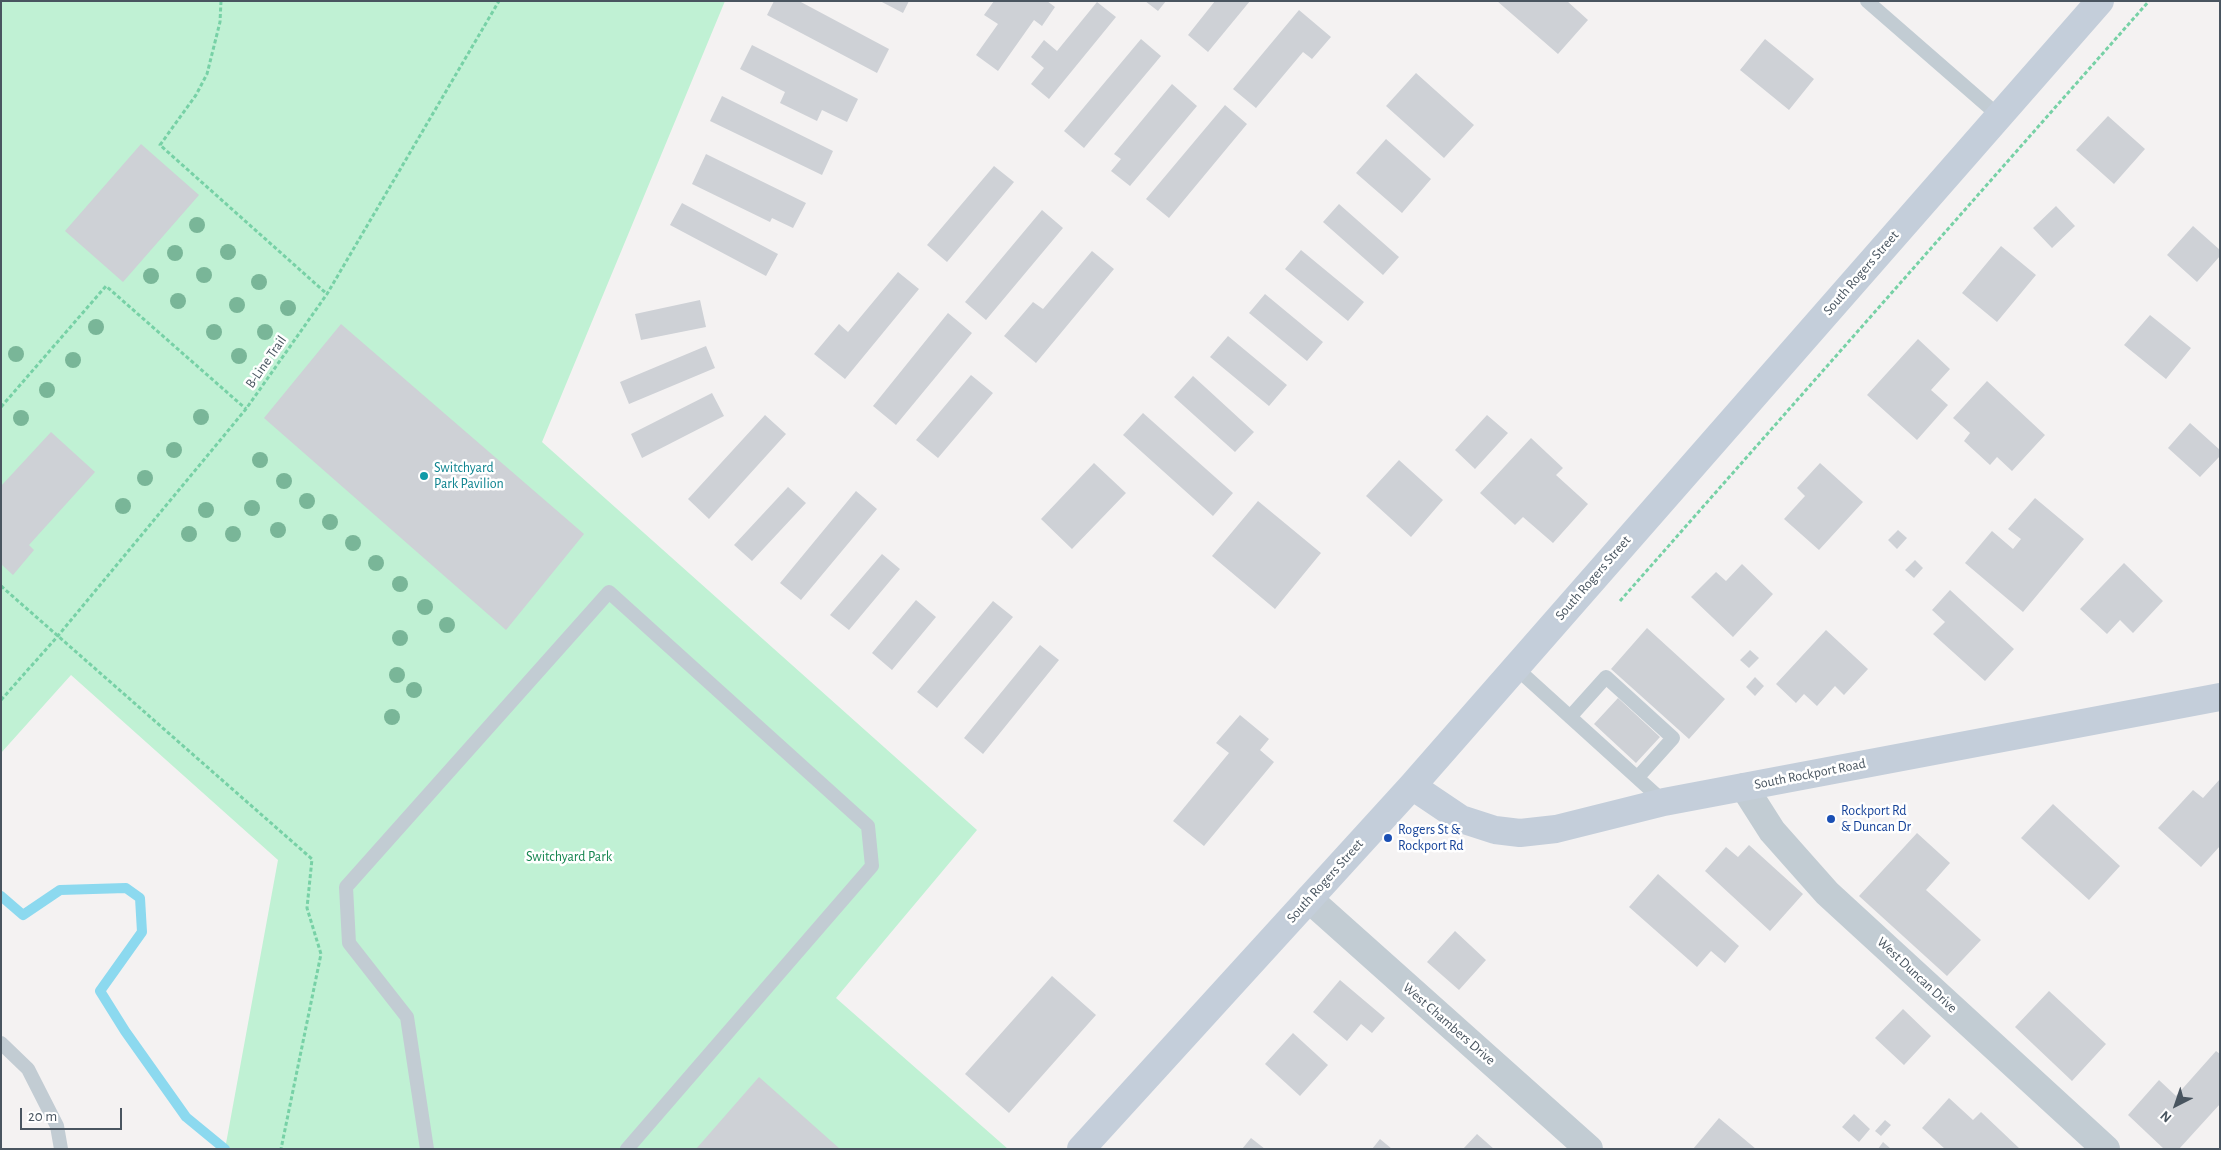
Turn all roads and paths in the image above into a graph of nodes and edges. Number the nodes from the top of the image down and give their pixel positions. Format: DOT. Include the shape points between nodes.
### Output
graph roads {
  1 [pos="221,1"];
  2 [pos="499,1"];
  3 [pos="1867,1"];
  4 [pos="2100,1"];
  5 [pos="2149,1"];
  6 [pos="1999,116"];
  7 [pos="328,294"];
  8 [pos="1,408"];
  9 [pos="246,409"];
  10 [pos="1,586"];
  11 [pos="1619,602"];
  12 [pos="57,637"];
  13 [pos="1515,667"];
  14 [pos="2220,698"];
  15 [pos="1,700"];
  16 [pos="1570,717"];
  17 [pos="1638,777"];
  18 [pos="1412,786"];
  19 [pos="1744,787"];
  20 [pos="1664,802"];
  21 [pos="1309,899"];
  22 [pos="1,1043"];
  23 [pos="61,1149"];
  24 [pos="281,1149"];
  25 [pos="427,1149"];
  26 [pos="627,1149"];
  27 [pos="1081,1149"];
  28 [pos="1589,1149"];
  29 [pos="2106,1149"];
  1 -- 7 [label="path" via="220,22 206,74 196,95 160,145"];
  2 -- 7 [label="path, B-Line Trail"];
  3 -- 6 [label="lane"];
  4 -- 6 [label="street, South Rogers Street"];
  5 -- 11 [label="path"];
  6 -- 13 [label="street, South Rogers Street"];
  7 -- 9 [label="path, B-Line Trail"];
  8 -- 9 [label="path" via="106,286"];
  9 -- 12 [label="path, B-Line Trail"];
  10 -- 12 [label="path"];
  12 -- 15 [label="path, B-Line Trail"];
  12 -- 24 [label="path" via="312,859 306,908 322,954"];
  13 -- 16 [label="lane"];
  13 -- 18 [label="street, South Rogers Street"];
  14 -- 19 [label="street, South Rockport Road"];
  16 -- 17 [label="lane"];
  16 -- 17 [label="lane" via="1606,677 1673,738"];
  17 -- 20 [label="lane"];
  18 -- 20 [label="street, South Rockport Road" via="1461,819 1496,830 1520,833 1556,829"];
  18 -- 21 [label="street, South Rogers Street"];
  19 -- 20 [label="street, South Rockport Road"];
  19 -- 29 [label="street, West Duncan Drive" via="1772,831 1827,893"];
  21 -- 27 [label="street, South Rogers Street"];
  21 -- 28 [label="street, West Chambers Drive"];
  22 -- 23 [label="lane" via="28,1069 57,1126"];
  25 -- 26 [label="lane" via="407,1017 349,942 346,887 609,592 868,826 872,866"];
}
